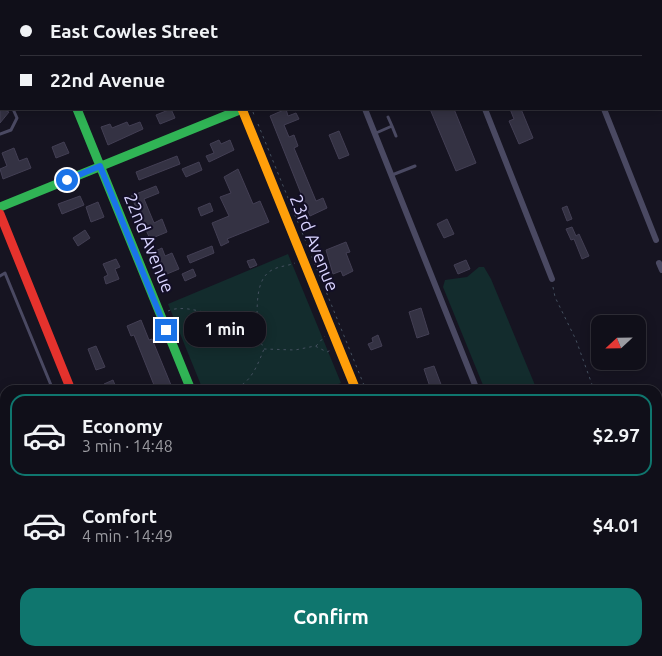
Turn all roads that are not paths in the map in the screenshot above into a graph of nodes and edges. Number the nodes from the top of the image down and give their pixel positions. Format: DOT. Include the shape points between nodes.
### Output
graph roads {
  1 [pos="13,110"];
  2 [pos="77,110"];
  3 [pos="240,110"];
  4 [pos="243,110"];
  5 [pos="365,110"];
  6 [pos="485,110"];
  7 [pos="604,110"];
  8 [pos="388,117"];
  9 [pos="392,126"];
  10 [pos="375,133"];
  11 [pos="0,134"];
  12 [pos="396,136"];
  13 [pos="100,166"];
  14 [pos="415,166"];
  15 [pos="392,176"];
  16 [pos="0,207"];
  17 [pos="0,214"];
  18 [pos="656,240"];
  19 [pos="659,263"];
  20 [pos="662,270"];
  21 [pos="0,276"];
  22 [pos="552,279"];
  23 [pos="50,385"];
  24 [pos="69,385"];
  25 [pos="190,385"];
  26 [pos="354,385"];
  27 [pos="475,385"];
  1 -- 11 [label="lane" via="17,118 11,130"];
  2 -- 13 [label="street, 22nd Avenue"];
  3 -- 13 [label="street"];
  4 -- 26 [label="street, 23rd Avenue"];
  5 -- 10 [label="street"];
  6 -- 22 [label="street"];
  7 -- 18 [label="street"];
  8 -- 9 [label="lane"];
  9 -- 10 [label="lane"];
  9 -- 12 [label="lane"];
  10 -- 15 [label="street"];
  13 -- 16 [label="street"];
  13 -- 25 [label="street, 22nd Avenue"];
  14 -- 15 [label="lane"];
  15 -- 27 [label="street"];
  17 -- 24 [label="street"];
  19 -- 20 [label="street"];
  21 -- 23 [label="lane" via="6,274"];
}
